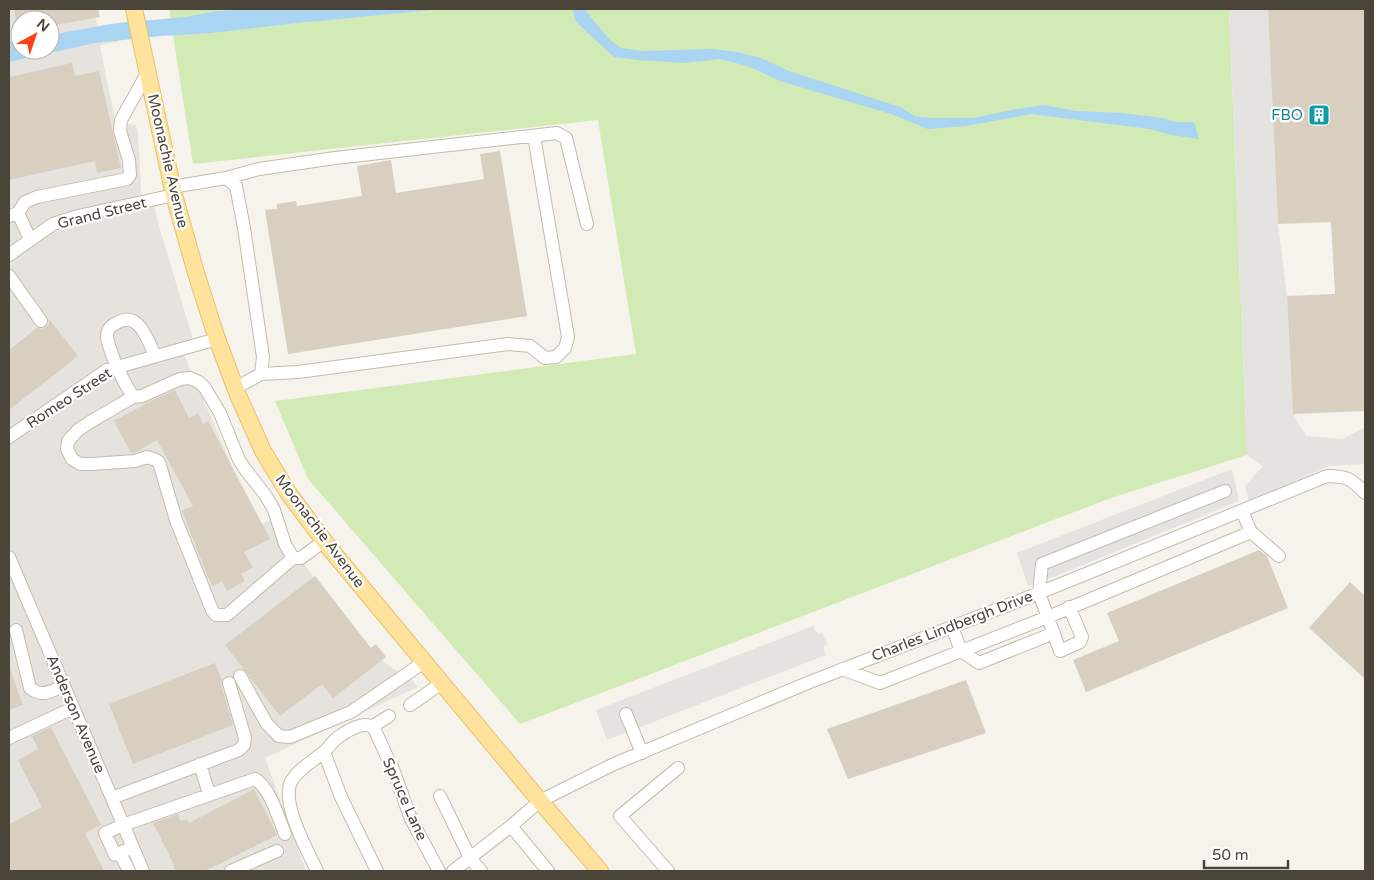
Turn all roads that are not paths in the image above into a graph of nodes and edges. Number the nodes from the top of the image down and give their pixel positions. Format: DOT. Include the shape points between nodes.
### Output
graph roads {
  1 [pos="135,14"];
  2 [pos="148,72"];
  3 [pos="534,136"];
  4 [pos="226,178"];
  5 [pos="173,191"];
  6 [pos="13,214"];
  7 [pos="587,224"];
  8 [pos="30,239"];
  9 [pos="9,254"];
  10 [pos="9,276"];
  11 [pos="41,321"];
  12 [pos="217,339"];
  13 [pos="155,356"];
  14 [pos="116,367"];
  15 [pos="260,374"];
  16 [pos="235,388"];
  17 [pos="133,397"];
  18 [pos="9,437"];
  19 [pos="1225,490"];
  20 [pos="1365,493"];
  21 [pos="1242,511"];
  22 [pos="1251,532"];
  23 [pos="324,542"];
  24 [pos="1279,556"];
  25 [pos="9,557"];
  26 [pos="293,558"];
  27 [pos="1039,593"];
  28 [pos="1069,608"];
  29 [pos="1048,616"];
  30 [pos="37,623"];
  31 [pos="952,627"];
  32 [pos="12,632"];
  33 [pos="1054,633"];
  34 [pos="961,651"];
  35 [pos="424,662"];
  36 [pos="842,669"];
  37 [pos="240,676"];
  38 [pos="229,683"];
  39 [pos="442,683"];
  40 [pos="64,686"];
  41 [pos="410,705"];
  42 [pos="73,708"];
  43 [pos="626,714"];
  44 [pos="389,716"];
  45 [pos="373,726"];
  46 [pos="9,738"];
  47 [pos="324,752"];
  48 [pos="642,753"];
  49 [pos="200,764"];
  50 [pos="678,768"];
  51 [pos="209,794"];
  52 [pos="440,796"];
  53 [pos="112,798"];
  54 [pos="540,801"];
  55 [pos="123,824"];
  56 [pos="511,826"];
  57 [pos="285,834"];
  58 [pos="133,847"];
  59 [pos="277,851"];
  60 [pos="120,853"];
  61 [pos="470,858"];
  62 [pos="129,871"];
  63 [pos="143,871"];
  64 [pos="231,871"];
  65 [pos="317,871"];
  66 [pos="377,871"];
  67 [pos="439,871"];
  68 [pos="453,871"];
  69 [pos="481,871"];
  70 [pos="548,871"];
  71 [pos="600,871"];
  72 [pos="668,871"];
  1 -- 2 [label="main road, Moonachie Avenue"];
  2 -- 5 [label="main road, Moonachie Avenue"];
  2 -- 6 [label="street" via="121,120 120,131 130,175 126,179 37,197 25,202"];
  3 -- 4 [label="street, Grand Street" via="278,166"];
  3 -- 7 [label="street, Grand Street" via="557,133 566,138"];
  3 -- 15 [label="street" via="568,337 565,348 556,357 545,358 530,346 508,344 298,372"];
  4 -- 5 [label="street, Grand Street"];
  4 -- 15 [label="street" via="236,186 244,228 263,357"];
  5 -- 8 [label="street, Grand Street" via="53,224"];
  5 -- 12 [label="main road, Moonachie Avenue"];
  6 -- 8 [label="street"];
  8 -- 9 [label="street, Grand Street"];
  10 -- 11 [label="street"];
  12 -- 13 [label="street, Romeo Street"];
  12 -- 16 [label="main road, Moonachie Avenue"];
  13 -- 14 [label="street, Romeo Street"];
  13 -- 14 [label="street" via="136,322 128,319 119,321 107,331"];
  14 -- 17 [label="street"];
  14 -- 18 [label="street, Romeo Street"];
  15 -- 16 [label="street"];
  16 -- 23 [label="main road, Moonachie Avenue" via="263,451"];
  17 -- 26 [label="street" via="180,379 190,378 205,388 220,413 244,469 274,510 284,544"];
  17 -- 26 [label="street" via="78,430 68,441 67,449 72,459 80,464 135,461 147,457 159,462 176,520 216,615 227,615"];
  19 -- 27 [label="street" via="1042,564"];
  20 -- 21 [label="street, Charles Lindbergh Drive" via="1342,476 1327,476"];
  21 -- 22 [label="street"];
  21 -- 27 [label="street, Charles Lindbergh Drive"];
  22 -- 24 [label="street"];
  22 -- 28 [label="street"];
  23 -- 26 [label="street" via="301,558"];
  23 -- 35 [label="main road, Moonachie Avenue"];
  25 -- 30 [label="street, Anderson Avenue"];
  27 -- 29 [label="street"];
  27 -- 31 [label="street, Charles Lindbergh Drive"];
  28 -- 29 [label="street"];
  28 -- 33 [label="street" via="1082,637 1080,642 1060,651"];
  29 -- 33 [label="street"];
  29 -- 34 [label="street"];
  30 -- 32 [label="street"];
  30 -- 40 [label="street, Anderson Avenue"];
  31 -- 34 [label="street"];
  31 -- 36 [label="street, Charles Lindbergh Drive"];
  32 -- 40 [label="street" via="30,688 41,694"];
  33 -- 34 [label="street" via="979,663"];
  34 -- 36 [label="street" via="880,683"];
  35 -- 37 [label="street" via="351,712 290,737 279,736 267,724"];
  35 -- 39 [label="main road, Moonachie Avenue"];
  36 -- 48 [label="street, Charles Lindbergh Drive"];
  38 -- 49 [label="street" via="245,738 244,745 239,750"];
  39 -- 41 [label="street"];
  39 -- 54 [label="main road, Moonachie Avenue"];
  40 -- 42 [label="street, Anderson Avenue"];
  42 -- 46 [label="street"];
  42 -- 53 [label="street, Anderson Avenue"];
  43 -- 48 [label="street"];
  44 -- 45 [label="street"];
  45 -- 47 [label="street" via="365,725 336,738"];
  45 -- 67 [label="street, Spruce Lane" via="411,819"];
  47 -- 65 [label="street" via="300,771 291,781 288,791 289,805"];
  47 -- 66 [label="street" via="341,797"];
  48 -- 54 [label="street, Charles Lindbergh Drive"];
  49 -- 51 [label="street"];
  49 -- 53 [label="street"];
  50 -- 72 [label="street" via="620,816"];
  51 -- 55 [label="street"];
  51 -- 57 [label="street" via="255,779 265,789"];
  52 -- 61 [label="street"];
  53 -- 55 [label="street, Anderson Avenue"];
  54 -- 56 [label="street, Charles Lindbergh Drive"];
  54 -- 71 [label="main road, Moonachie Avenue"];
  55 -- 58 [label="street, Anderson Avenue"];
  55 -- 60 [label="street" via="105,833 115,855"];
  56 -- 61 [label="street, Charles Lindbergh Drive"];
  56 -- 70 [label="street"];
  58 -- 60 [label="street"];
  58 -- 63 [label="street, Anderson Avenue"];
  59 -- 64 [label="street"];
  60 -- 62 [label="street"];
  61 -- 68 [label="street, Charles Lindbergh Drive"];
  61 -- 69 [label="street"];
}
